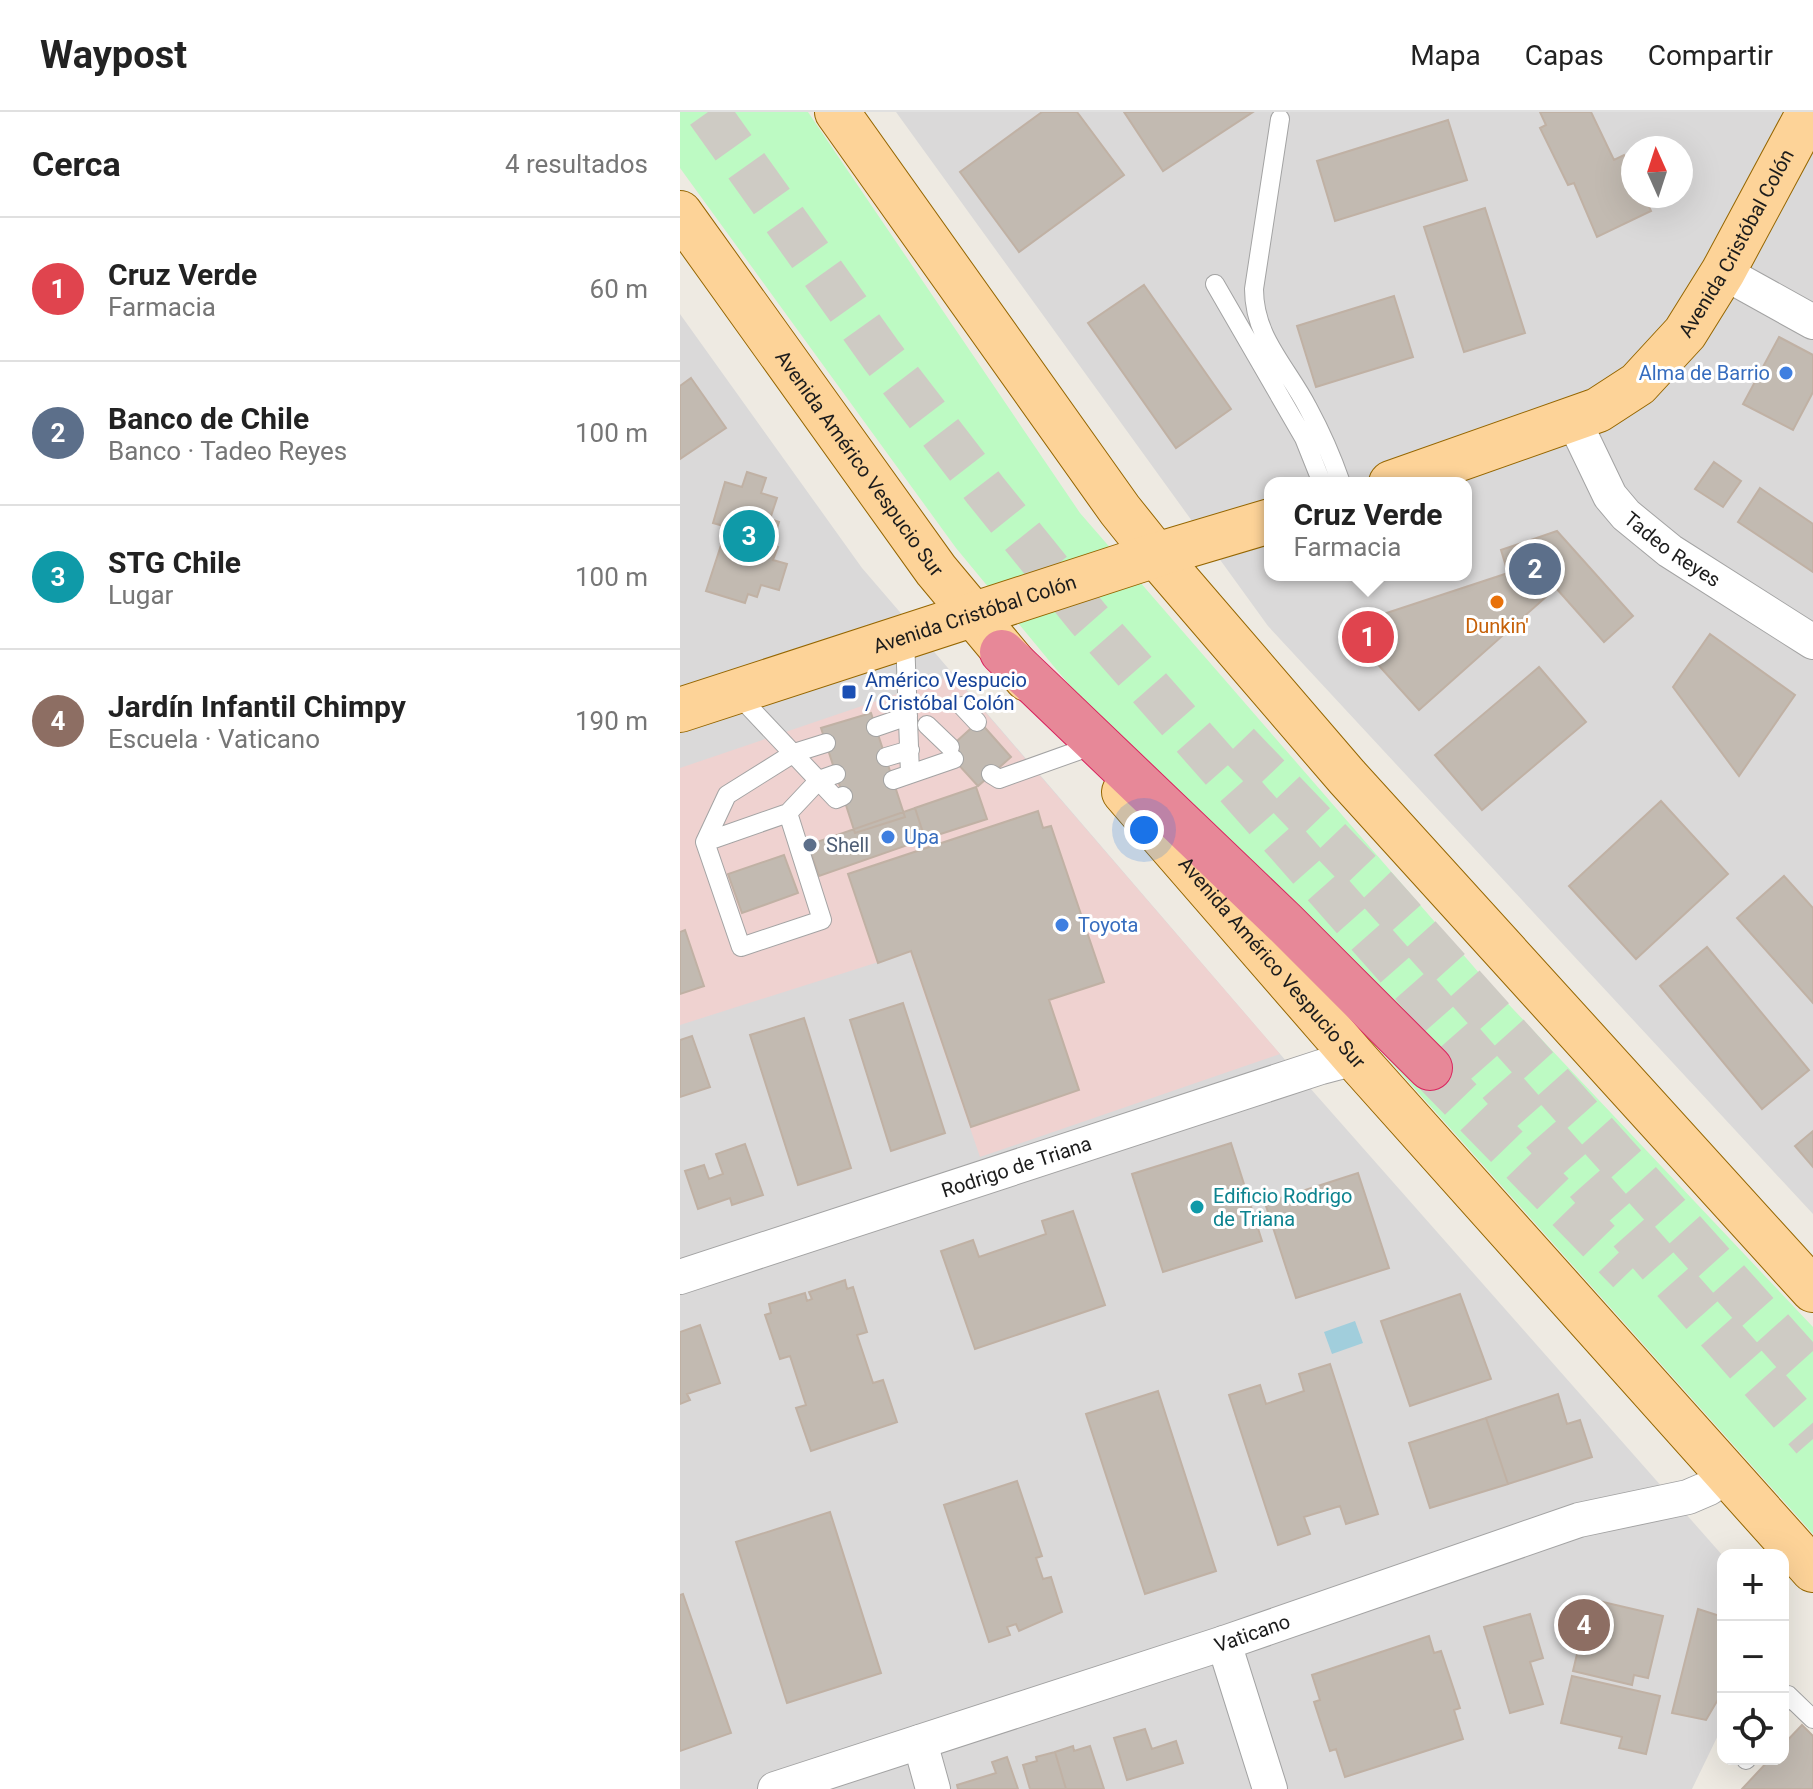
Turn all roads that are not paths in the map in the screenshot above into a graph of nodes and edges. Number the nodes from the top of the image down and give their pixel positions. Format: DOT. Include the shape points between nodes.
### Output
graph roads {
  1 [pos="837,112"];
  2 [pos="1809,112"];
  3 [pos="1280,119"];
  4 [pos="680,213"];
  5 [pos="1723,272"];
  6 [pos="1215,284"];
  7 [pos="1813,322"];
  8 [pos="1573,419"];
  9 [pos="1320,477"];
  10 [pos="1339,477"];
  11 [pos="1408,477"];
  12 [pos="1264,523"];
  13 [pos="1156,555"];
  14 [pos="972,616"];
  15 [pos="905,638"];
  16 [pos="1813,642"];
  17 [pos="1002,652"];
  18 [pos="735,692"];
  19 [pos="962,706"];
  20 [pos="680,710"];
  21 [pos="908,716"];
  22 [pos="977,722"];
  23 [pos="927,725"];
  24 [pos="876,727"];
  25 [pos="826,743"];
  26 [pos="1086,748"];
  27 [pos="910,750"];
  28 [pos="794,753"];
  29 [pos="886,757"];
  30 [pos="991,774"];
  31 [pos="827,777"];
  32 [pos="843,796"];
  33 [pos="788,813"];
  34 [pos="705,842"];
  35 [pos="1355,1058"];
  36 [pos="1430,1068"];
  37 [pos="680,1277"];
  38 [pos="1813,1290"];
  39 [pos="1727,1475"];
  40 [pos="1813,1570"];
  41 [pos="1224,1643"];
  42 [pos="1789,1696"];
  43 [pos="1813,1719"];
  44 [pos="920,1742"];
  45 [pos="775,1789"];
  46 [pos="933,1789"];
  47 [pos="1270,1789"];
  1 -- 13 [label="main road"];
  2 -- 5 [label="main road, Avenida Cristóbal Colón"];
  3 -- 10 [label="lane" via="1254,309 1260,329 1308,406"];
  4 -- 14 [label="main road, Avenida Américo Vespucio Sur"];
  5 -- 7 [label="street"];
  5 -- 8 [label="main road, Avenida Cristóbal Colón" via="1685,333 1653,369 1621,396"];
  6 -- 9 [label="lane" via="1304,438"];
  8 -- 11 [label="main road, Avenida Cristóbal Colón"];
  8 -- 16 [label="street, Tadeo Reyes" via="1610,496 1626,515 1670,551"];
  12 -- 13 [label="main road, Avenida Cristóbal Colón"];
  13 -- 14 [label="main road, Avenida Cristóbal Colón"];
  13 -- 38 [label="main road" via="1347,777"];
  14 -- 15 [label="main road, Avenida Cristóbal Colón"];
  14 -- 17 [label="main road, Avenida Américo Vespucio Sur"];
  15 -- 18 [label="main road, Avenida Cristóbal Colón"];
  15 -- 21 [label="lane"];
  17 -- 26 [label="main road, Avenida Américo Vespucio Sur"];
  17 -- 36 [label="highway"];
  18 -- 20 [label="main road, Avenida Cristóbal Colón"];
  18 -- 28 [label="lane"];
  19 -- 22 [label="lane"];
  21 -- 24 [label="lane"];
  21 -- 27 [label="lane"];
  23 -- 27 [label="lane" via="952,753 902,777"];
  25 -- 28 [label="lane"];
  26 -- 30 [label="lane" via="1017,764 999,779"];
  26 -- 35 [label="main road, Avenida Américo Vespucio Sur"];
  27 -- 29 [label="lane"];
  28 -- 31 [label="lane"];
  28 -- 34 [label="lane" via="727,795"];
  31 -- 32 [label="lane" via="836,799"];
  31 -- 33 [label="lane"];
  33 -- 34 [label="lane"];
  33 -- 34 [label="lane" via="822,920 741,947"];
  35 -- 37 [label="street, Rodrigo de Triana"];
  35 -- 39 [label="main road, Avenida Américo Vespucio Sur"];
  39 -- 40 [label="main road, Avenida Américo Vespucio Sur"];
  39 -- 41 [label="street, Vaticano" via="1688,1497 1579,1520"];
  41 -- 44 [label="street, Vaticano"];
  41 -- 47 [label="street"];
  42 -- 43 [label="lane"];
  44 -- 45 [label="street, Vaticano"];
  44 -- 46 [label="street"];
}
